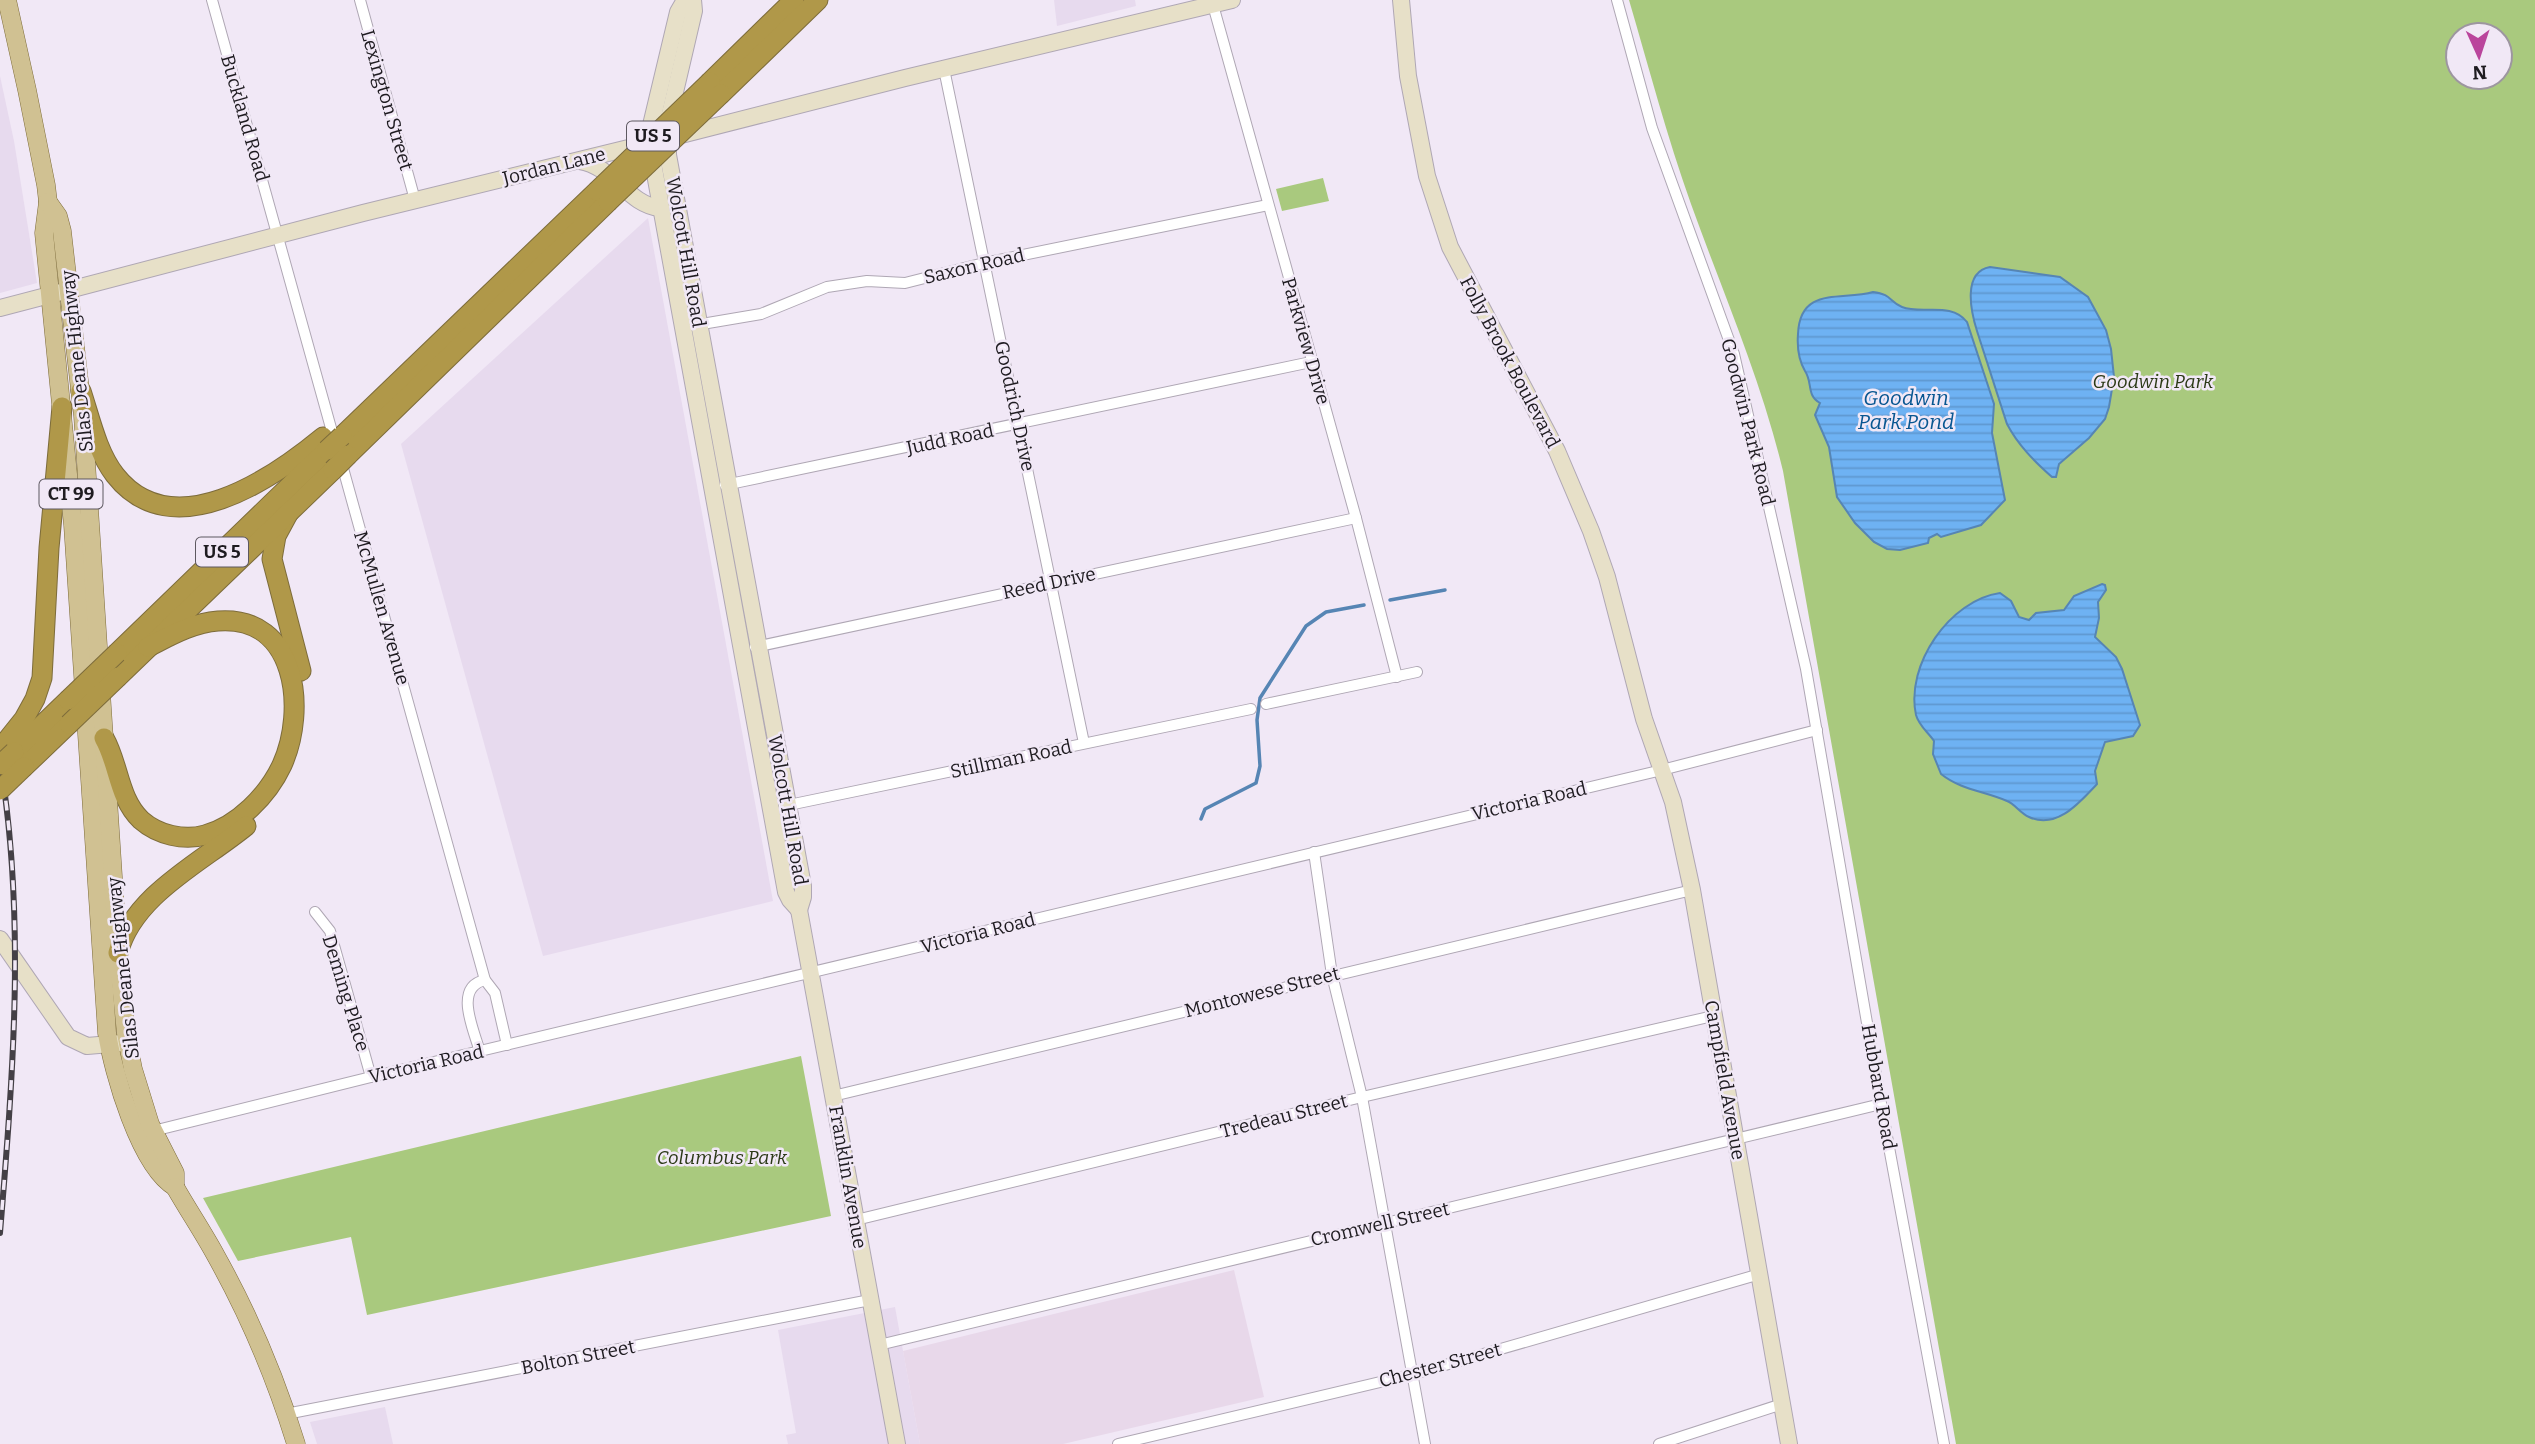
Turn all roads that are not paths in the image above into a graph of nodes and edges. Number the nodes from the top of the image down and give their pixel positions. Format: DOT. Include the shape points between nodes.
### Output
graph roads {
  1 [pos="7,0"];
  2 [pos="212,0"];
  3 [pos="360,0"];
  4 [pos="685,0"];
  5 [pos="693,0"];
  6 [pos="794,0"];
  7 [pos="818,0"];
  8 [pos="1232,0"];
  9 [pos="1401,0"];
  10 [pos="1617,0"];
  11 [pos="1213,5"];
  12 [pos="682,31"];
  13 [pos="680,68"];
  14 [pos="944,69"];
  15 [pos="715,88"];
  16 [pos="734,122"];
  17 [pos="667,138"];
  18 [pos="650,143"];
  19 [pos="577,160"];
  20 [pos="603,197"];
  21 [pos="415,200"];
  22 [pos="48,202"];
  23 [pos="1268,205"];
  24 [pos="660,208"];
  25 [pos="278,235"];
  26 [pos="984,262"];
  27 [pos="70,290"];
  28 [pos="50,295"];
  29 [pos="0,308"];
  30 [pos="691,326"];
  31 [pos="1311,362"];
  32 [pos="81,391"];
  33 [pos="62,407"];
  34 [pos="1019,424"];
  35 [pos="333,437"];
  36 [pos="729,485"];
  37 [pos="712,488"];
  38 [pos="289,512"];
  39 [pos="1356,518"];
  40 [pos="1051,583"];
  41 [pos="148,647"];
  42 [pos="758,647"];
  43 [pos="742,649"];
  44 [pos="1417,673"];
  45 [pos="1397,677"];
  46 [pos="1266,704"];
  47 [pos="1251,709"];
  48 [pos="1644,719"];
  49 [pos="1817,730"];
  50 [pos="104,738"];
  51 [pos="1084,743"];
  52 [pos="9,755"];
  53 [pos="1662,770"];
  54 [pos="0,790"];
  55 [pos="788,805"];
  56 [pos="771,809"];
  57 [pos="1314,852"];
  58 [pos="1692,890"];
  59 [pos="799,910"];
  60 [pos="315,912"];
  61 [pos="0,939"];
  62 [pos="113,965"];
  63 [pos="810,974"];
  64 [pos="1332,975"];
  65 [pos="485,980"];
  66 [pos="1713,1016"];
  67 [pos="127,1041"];
  68 [pos="109,1045"];
  69 [pos="507,1045"];
  70 [pos="480,1052"];
  71 [pos="371,1077"];
  72 [pos="833,1096"];
  73 [pos="1362,1097"];
  74 [pos="1881,1104"];
  75 [pos="146,1133"];
  76 [pos="1735,1139"];
  77 [pos="856,1220"];
  78 [pos="1384,1223"];
  79 [pos="1760,1274"];
  80 [pos="870,1300"];
  81 [pos="879,1345"];
  82 [pos="1414,1374"];
  83 [pos="1782,1404"];
  84 [pos="286,1414"];
  85 [pos="296,1444"];
  86 [pos="897,1444"];
  87 [pos="1118,1444"];
  88 [pos="1425,1444"];
  89 [pos="1659,1444"];
  90 [pos="1789,1444"];
  91 [pos="1944,1444"];
  1 -- 22 [label="main road, Silas Deane Highway / CT 99"];
  2 -- 25 [label="street, Buckland Road"];
  3 -- 21 [label="street, Lexington Street"];
  4 -- 12 [label="main road, Wolcott Hill Road" via="678,12"];
  5 -- 12 [label="main road, Wolcott Hill Road" via="694,11"];
  6 -- 15 [label="highway, US 5"];
  7 -- 15 [label="highway, US 5"];
  8 -- 11 [label="main road, Jordan Lane"];
  9 -- 48 [label="main road, Folly Brook Boulevard" via="1415,120 1450,247 1577,496 1607,577"];
  10 -- 49 [label="street, Goodwin Park Road" via="1652,128 1734,354"];
  11 -- 14 [label="main road, Jordan Lane"];
  11 -- 23 [label="street, Parkview Drive"];
  12 -- 13 [label="main road, Wolcott Hill Road"];
  12 -- 18 [label="main road, Wolcott Hill Road" via="652,121"];
  13 -- 16 [label="main road" via="684,87 695,102 714,116"];
  13 -- 17 [label="main road, Wolcott Hill Road"];
  14 -- 16 [label="main road, Jordan Lane"];
  14 -- 26 [label="street, Goodrich Drive"];
  15 -- 20 [label="highway, US 5, bridge"];
  16 -- 17 [label="main road, Jordan Lane"];
  17 -- 18 [label="main road, Jordan Lane"];
  17 -- 30 [label="main road, Wolcott Hill Road"];
  18 -- 19 [label="main road, Jordan Lane"];
  18 -- 24 [label="main road, Wolcott Hill Road"];
  19 -- 21 [label="main road, Jordan Lane"];
  19 -- 24 [label="main road" via="601,167 646,205"];
  20 -- 35 [label="highway, US 5"];
  20 -- 38 [label="highway, US 5, bridge"];
  21 -- 25 [label="main road, Jordan Lane"];
  22 -- 27 [label="main road, Silas Deane Highway / CT 99" via="58,216"];
  22 -- 28 [label="main road, Silas Deane Highway / CT 99" via="44,233"];
  23 -- 26 [label="street, Saxon Road"];
  23 -- 31 [label="street, Parkview Drive"];
  24 -- 30 [label="main road, Wolcott Hill Road"];
  25 -- 27 [label="main road, Jordan Lane"];
  25 -- 65 [label="street, McMullen Avenue"];
  26 -- 30 [label="street, Saxon Road" via="905,283 867,281 827,287 761,314"];
  26 -- 34 [label="street, Goodrich Drive"];
  27 -- 28 [label="main road, Jordan Lane"];
  27 -- 32 [label="main road, Silas Deane Highway / CT 99"];
  28 -- 29 [label="main road, Jordan Lane"];
  28 -- 33 [label="main road, Silas Deane Highway / CT 99"];
  30 -- 36 [label="main road, Wolcott Hill Road"];
  30 -- 37 [label="main road, Wolcott Hill Road"];
  31 -- 34 [label="street, Judd Road"];
  31 -- 39 [label="street, Parkview Drive"];
  32 -- 35 [label="highway" via="99,445 115,475 139,495 166,505 197,505 231,496"];
  32 -- 50 [label="main road, Silas Deane Highway / CT 99"];
  33 -- 52 [label="highway" via="42,678"];
  33 -- 62 [label="main road, Silas Deane Highway / CT 99"];
  34 -- 36 [label="street, Judd Road"];
  34 -- 40 [label="street, Goodrich Drive"];
  35 -- 52 [label="highway, US 5, bridge"];
  36 -- 37 [label="street, Judd Road"];
  36 -- 42 [label="main road, Wolcott Hill Road"];
  37 -- 43 [label="main road, Wolcott Hill Road"];
  38 -- 41 [label="highway, US 5"];
  38 -- 62 [label="highway" via="276,536 272,558 304,691 303,728 294,762 280,790 257,816 142,906 127,928"];
  39 -- 40 [label="street, Reed Drive"];
  39 -- 45 [label="street, Parkview Drive"];
  40 -- 42 [label="street, Reed Drive"];
  40 -- 51 [label="street, Goodrich Drive"];
  41 -- 50 [label="highway" via="185,629 217,621 247,624 266,635 284,655 293,686 292,725 282,765 261,796 233,822 204,836 177,837 153,828 135,813 122,791"];
  41 -- 52 [label="highway, US 5, bridge" via="69,724"];
  42 -- 43 [label="street, Reed Drive"];
  42 -- 55 [label="main road, Wolcott Hill Road"];
  43 -- 56 [label="main road, Wolcott Hill Road"];
  44 -- 45 [label="street"];
  45 -- 46 [label="street"];
  47 -- 51 [label="street, Stillman Road"];
  48 -- 53 [label="main road, Campfield Avenue"];
  49 -- 53 [label="street, Victoria Road"];
  49 -- 74 [label="street, Hubbard Road"];
  50 -- 62 [label="main road, Silas Deane Highway / CT 99"];
  51 -- 55 [label="street, Stillman Road"];
  52 -- 54 [label="highway, US 5, bridge"];
  53 -- 57 [label="street, Victoria Road"];
  53 -- 58 [label="main road, Campfield Avenue" via="1674,802"];
  55 -- 56 [label="street, Stillman Road"];
  55 -- 59 [label="main road, Wolcott Hill Road" via="803,893"];
  56 -- 59 [label="main road, Wolcott Hill Road" via="786,892"];
  57 -- 63 [label="street, Victoria Road"];
  57 -- 64 [label="street"];
  58 -- 64 [label="street, Montowese Street"];
  58 -- 66 [label="main road, Campfield Avenue"];
  59 -- 63 [label="main road, Franklin Avenue"];
  60 -- 71 [label="street, Deming Place" via="330,930"];
  61 -- 68 [label="main road" via="65,1034 82,1045"];
  62 -- 67 [label="main road, Silas Deane Highway / CT 99"];
  62 -- 68 [label="main road, Silas Deane Highway / CT 99"];
  63 -- 69 [label="street, Victoria Road"];
  63 -- 72 [label="main road, Franklin Avenue"];
  64 -- 72 [label="street, Montowese Street"];
  64 -- 73 [label="street"];
  65 -- 69 [label="street, McMullen Avenue" via="495,993"];
  65 -- 70 [label="street" via="475,982 468,991"];
  66 -- 73 [label="street, Tredeau Street"];
  66 -- 76 [label="main road, Campfield Avenue"];
  67 -- 68 [label="main road"];
  67 -- 75 [label="main road, Silas Deane Highway"];
  68 -- 75 [label="main road, Silas Deane Highway" via="127,1109"];
  69 -- 70 [label="street, Victoria Road"];
  70 -- 71 [label="street, Victoria Road"];
  71 -- 75 [label="street, Victoria Road"];
  72 -- 77 [label="main road, Franklin Avenue"];
  73 -- 77 [label="street, Tredeau Street"];
  73 -- 78 [label="street"];
  74 -- 76 [label="street, Cromwell Street"];
  74 -- 91 [label="street, Hubbard Road"];
  75 -- 84 [label="main road, Silas Deane Highway" via="175,1173 175,1187 236,1294"];
  76 -- 78 [label="street, Cromwell Street"];
  76 -- 79 [label="main road, Campfield Avenue"];
  77 -- 80 [label="main road, Franklin Avenue"];
  78 -- 81 [label="street, Cromwell Street"];
  78 -- 82 [label="street"];
  79 -- 82 [label="street, Chester Street"];
  79 -- 83 [label="main road, Campfield Avenue"];
  80 -- 81 [label="main road, Franklin Avenue"];
  80 -- 84 [label="street, Bolton Street"];
  81 -- 86 [label="main road, Franklin Avenue"];
  82 -- 87 [label="street, Chester Street"];
  82 -- 88 [label="street"];
  83 -- 89 [label="street"];
  83 -- 90 [label="main road, Campfield Avenue"];
  84 -- 85 [label="main road, Silas Deane Highway"];
}
